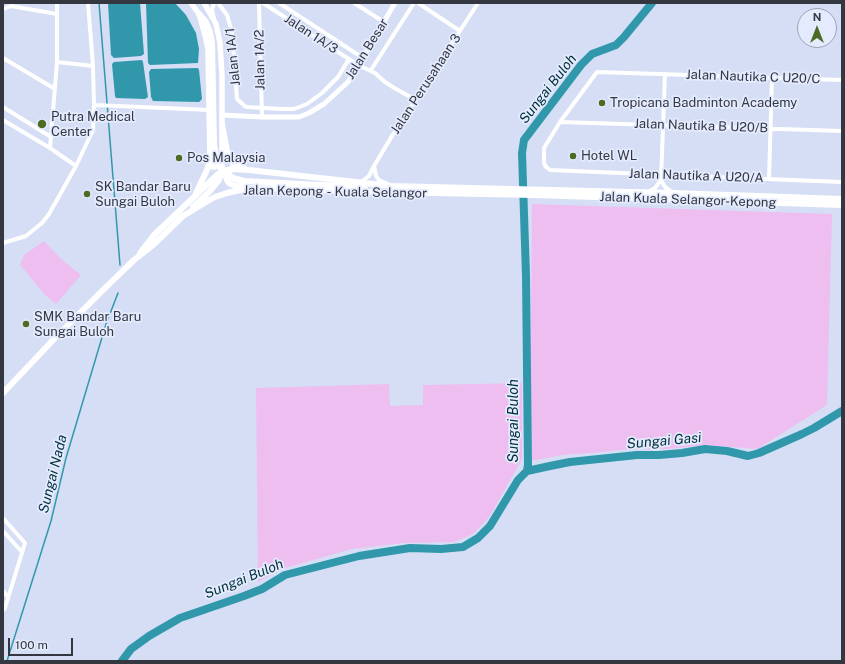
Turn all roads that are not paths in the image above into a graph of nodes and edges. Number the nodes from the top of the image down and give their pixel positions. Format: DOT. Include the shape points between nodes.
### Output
graph roads {
  1 [pos="57,3"];
  2 [pos="88,3"];
  3 [pos="191,3"];
  4 [pos="204,3"];
  5 [pos="214,3"];
  6 [pos="218,3"];
  7 [pos="259,3"];
  8 [pos="263,3"];
  9 [pos="279,3"];
  10 [pos="354,3"];
  11 [pos="395,3"];
  12 [pos="414,3"];
  13 [pos="418,3"];
  14 [pos="478,3"];
  15 [pos="3,9"];
  16 [pos="57,14"];
  17 [pos="199,14"];
  18 [pos="214,19"];
  19 [pos="384,22"];
  20 [pos="460,30"];
  21 [pos="3,58"];
  22 [pos="363,58"];
  23 [pos="349,59"];
  24 [pos="57,62"];
  25 [pos="358,65"];
  26 [pos="93,66"];
  27 [pos="370,70"];
  28 [pos="665,74"];
  29 [pos="772,78"];
  30 [pos="842,80"];
  31 [pos="55,89"];
  32 [pos="416,100"];
  33 [pos="94,105"];
  34 [pos="3,107"];
  35 [pos="261,108"];
  36 [pos="210,110"];
  37 [pos="222,115"];
  38 [pos="262,117"];
  39 [pos="3,120"];
  40 [pos="560,122"];
  41 [pos="222,124"];
  42 [pos="663,125"];
  43 [pos="771,129"];
  44 [pos="842,131"];
  45 [pos="51,137"];
  46 [pos="50,148"];
  47 [pos="222,155"];
  48 [pos="210,161"];
  49 [pos="76,166"];
  50 [pos="374,166"];
  51 [pos="232,169"];
  52 [pos="249,170"];
  53 [pos="221,172"];
  54 [pos="661,174"];
  55 [pos="769,179"];
  56 [pos="661,180"];
  57 [pos="361,182"];
  58 [pos="842,182"];
  59 [pos="391,186"];
  60 [pos="253,188"];
  61 [pos="517,191"];
  62 [pos="384,192"];
  63 [pos="534,192"];
  64 [pos="648,192"];
  65 [pos="672,192"];
  66 [pos="193,198"];
  67 [pos="842,199"];
  68 [pos="842,205"];
  69 [pos="183,216"];
  70 [pos="3,243"];
  71 [pos="134,260"];
  72 [pos="3,393"];
  73 [pos="3,518"];
  74 [pos="3,532"];
  75 [pos="22,552"];
  76 [pos="3,591"];
  77 [pos="8,597"];
  78 [pos="3,610"];
  1 -- 16 [label="street"];
  2 -- 26 [label="street"];
  3 -- 17 [label="main road"];
  4 -- 18 [label="main road"];
  5 -- 18 [label="street"];
  6 -- 35 [label="street, Jalan 1A/1" via="227,15 232,32 237,99 246,107"];
  7 -- 35 [label="street, Jalan 1A/2"];
  8 -- 23 [label="street, Jalan 1A/3"];
  9 -- 22 [label="street, Jalan 1A/3"];
  10 -- 19 [label="street"];
  11 -- 19 [label="street, Jalan Besar"];
  12 -- 27 [label="street"];
  13 -- 20 [label="street"];
  14 -- 20 [label="street, Jalan Perusahaan 3"];
  15 -- 16 [label="street" via="10,6"];
  16 -- 24 [label="street"];
  17 -- 36 [label="main road" via="208,49"];
  17 -- 62 [label="highway" via="206,22 212,43 215,155 226,173 244,181 367,188"];
  18 -- 37 [label="main road" via="220,43"];
  19 -- 22 [label="street, Jalan Besar"];
  20 -- 32 [label="street, Jalan Perusahaan 3"];
  21 -- 31 [label="street"];
  22 -- 25 [label="street, Jalan Besar"];
  23 -- 25 [label="street, Jalan 1A/3"];
  23 -- 35 [label="street, Jalan 1A/1" via="338,77 307,104 294,109"];
  24 -- 26 [label="street"];
  24 -- 31 [label="street"];
  25 -- 27 [label="street, Jalan 1A/3"];
  25 -- 38 [label="street, Jalan Besar" via="348,82 324,104 309,113 299,117"];
  26 -- 33 [label="street"];
  27 -- 32 [label="street, Jalan 1A/3"];
  28 -- 29 [label="street, Jalan Nautika C U20/C"];
  28 -- 40 [label="street, Jalan Nautika C U20/C" via="597,72"];
  28 -- 42 [label="street"];
  29 -- 30 [label="street, Jalan Nautika C U20/C"];
  29 -- 43 [label="street"];
  31 -- 45 [label="street"];
  32 -- 50 [label="street, Jalan Perusahaan 3"];
  33 -- 36 [label="street"];
  33 -- 49 [label="street" via="93,130"];
  34 -- 45 [label="street"];
  35 -- 38 [label="street, Jalan 1A/2"];
  36 -- 48 [label="main road"];
  37 -- 38 [label="street, Jalan Besar"];
  37 -- 41 [label="main road"];
  39 -- 46 [label="street"];
  40 -- 42 [label="street, Jalan Nautika B U20/B"];
  40 -- 54 [label="street, Jalan Nautika A U20/A" via="544,148 544,163 550,170"];
  41 -- 47 [label="main road"];
  41 -- 52 [label="highway" via="229,160 234,165"];
  42 -- 43 [label="street, Jalan Nautika B U20/B"];
  42 -- 54 [label="street"];
  43 -- 44 [label="street, Jalan Nautika B U20/B"];
  43 -- 55 [label="street"];
  45 -- 46 [label="street"];
  46 -- 49 [label="street"];
  47 -- 48 [label="main road" via="218,166 213,167"];
  47 -- 53 [label="highway"];
  48 -- 66 [label="highway"];
  49 -- 70 [label="street" via="42,223 26,236"];
  50 -- 57 [label="street, Jalan Perusahaan 3" via="369,176"];
  50 -- 59 [label="street" via="379,180"];
  51 -- 52 [label="highway"];
  51 -- 53 [label="highway, Jalan Kepong - Kuala Selangor"];
  51 -- 60 [label="highway" via="226,177 229,183"];
  52 -- 57 [label="highway"];
  53 -- 66 [label="highway, Jalan Kepong - Kuala Selangor"];
  53 -- 69 [label="highway" via="219,180"];
  54 -- 55 [label="street, Jalan Nautika A U20/A"];
  54 -- 56 [label="street"];
  55 -- 58 [label="street, Jalan Nautika A U20/A"];
  56 -- 64 [label="street"];
  56 -- 65 [label="street"];
  57 -- 59 [label="highway, Jalan Kepong - Kuala Selangor"];
  59 -- 61 [label="highway, Jalan Kepong - Kuala Selangor"];
  60 -- 62 [label="highway, Jalan Kepong - Kuala Selangor"];
  60 -- 69 [label="highway, Jalan Kepong - Kuala Selangor" via="215,197"];
  61 -- 62 [label="highway, Jalan Kepong - Kuala Selangor"];
  61 -- 63 [label="highway, Jalan Kepong - Kuala Selangor"];
  63 -- 64 [label="highway, Jalan Kuala Selangor-Kepong"];
  63 -- 68 [label="highway, Jalan Kuala Selangor-Kepong"];
  64 -- 65 [label="highway, Jalan Kuala Selangor-Kepong"];
  65 -- 67 [label="highway, Jalan Kuala Selangor-Kepong"];
  66 -- 71 [label="highway, Jalan Kepong - Kuala Selangor" via="154,235"];
  69 -- 71 [label="highway, Jalan Kepong - Kuala Selangor"];
  71 -- 72 [label="highway, Jalan Kepong - Kuala Selangor" via="60,332"];
  73 -- 75 [label="street" via="24,541"];
  74 -- 75 [label="street"];
  75 -- 77 [label="street"];
  76 -- 77 [label="street"];
  77 -- 78 [label="street"];
}
